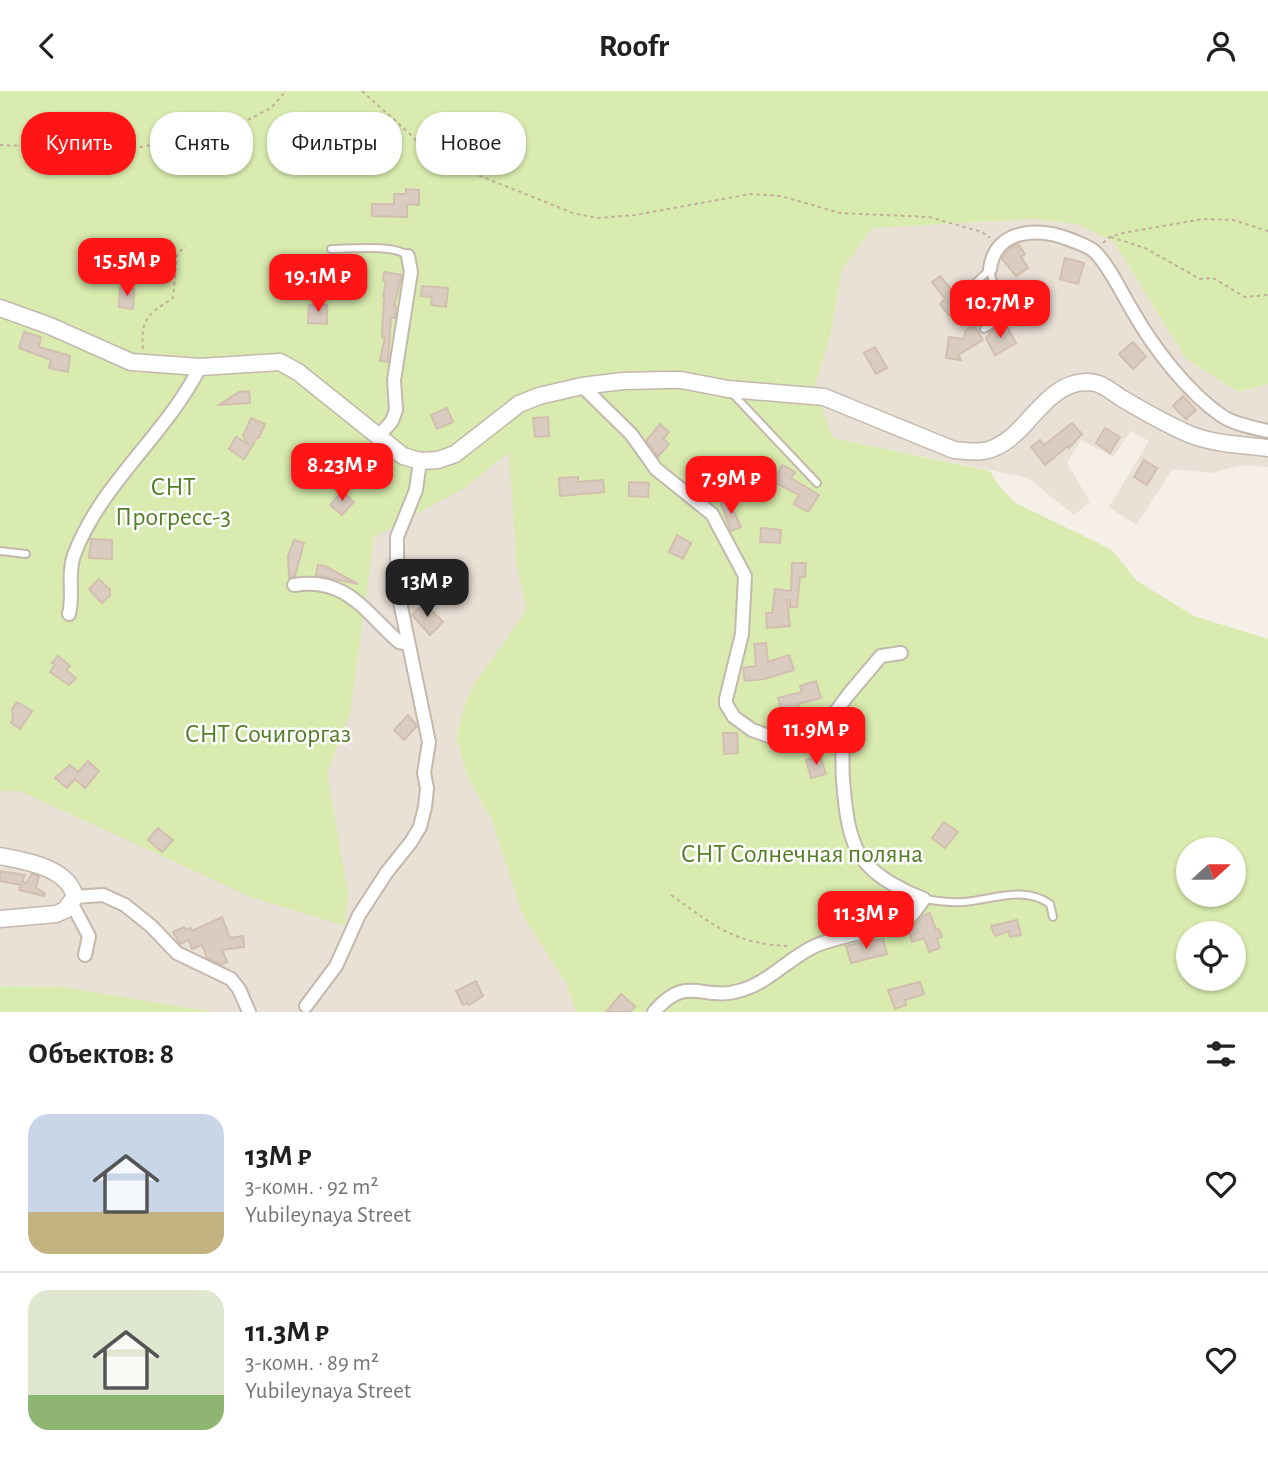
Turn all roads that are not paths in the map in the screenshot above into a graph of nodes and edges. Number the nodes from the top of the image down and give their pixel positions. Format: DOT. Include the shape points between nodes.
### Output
graph roads {
  1 [pos="331,249"];
  2 [pos="408,256"];
  3 [pos="990,269"];
  4 [pos="967,291"];
  5 [pos="0,308"];
  6 [pos="984,329"];
  7 [pos="200,367"];
  8 [pos="582,386"];
  9 [pos="728,389"];
  10 [pos="1268,431"];
  11 [pos="378,437"];
  12 [pos="1268,448"];
  13 [pos="420,461"];
  14 [pos="817,483"];
  15 [pos="0,551"];
  16 [pos="26,554"];
  17 [pos="294,585"];
  18 [pos="69,614"];
  19 [pos="407,644"];
  20 [pos="901,653"];
  21 [pos="823,729"];
  22 [pos="0,856"];
  23 [pos="923,899"];
  24 [pos="73,901"];
  25 [pos="1053,916"];
  26 [pos="0,919"];
  27 [pos="85,955"];
  28 [pos="306,1006"];
  29 [pos="249,1012"];
  30 [pos="654,1012"];
  1 -- 2 [label="lane" via="390,249"];
  2 -- 11 [label="street" via="411,272 394,380 396,410"];
  3 -- 4 [label="lane"];
  3 -- 6 [label="lane" via="1000,314 998,321"];
  3 -- 10 [label="street" via="999,245 1027,232 1058,235 1094,251 1142,328 1203,400 1224,418"];
  5 -- 7 [label="street" via="119,358"];
  7 -- 11 [label="street" via="281,362"];
  7 -- 18 [label="street" via="187,393 118,479 80,542 71,566"];
  8 -- 9 [label="street" via="667,380"];
  8 -- 13 [label="street" via="519,404 455,454"];
  8 -- 21 [label="street" via="631,435 656,469 712,514 746,576 742,634 726,699 729,711 752,730 769,736"];
  9 -- 12 [label="street" via="824,397 954,450 983,451 1008,439 1055,394 1071,385 1101,384 1160,421 1193,435"];
  9 -- 14 [label="lane"];
  11 -- 13 [label="street" via="403,456"];
  13 -- 19 [label="street" via="416,490 397,537 399,597"];
  15 -- 16 [label="lane"];
  17 -- 19 [label="street" via="342,590 399,642"];
  19 -- 28 [label="street" via="429,742 425,807 411,842 359,915 336,966"];
  20 -- 21 [label="street" via="881,656"];
  21 -- 23 [label="street" via="835,729 842,736 849,824 861,855 887,879"];
  22 -- 24 [label="street" via="58,875 69,884"];
  23 -- 25 [label="lane" via="965,902 1028,894 1050,904"];
  23 -- 30 [label="street" via="909,918 811,947 741,991 676,992"];
  24 -- 26 [label="street" via="57,914"];
  24 -- 27 [label="street" via="89,936"];
  24 -- 29 [label="street" via="103,895 125,905 177,953 231,979"];
}
